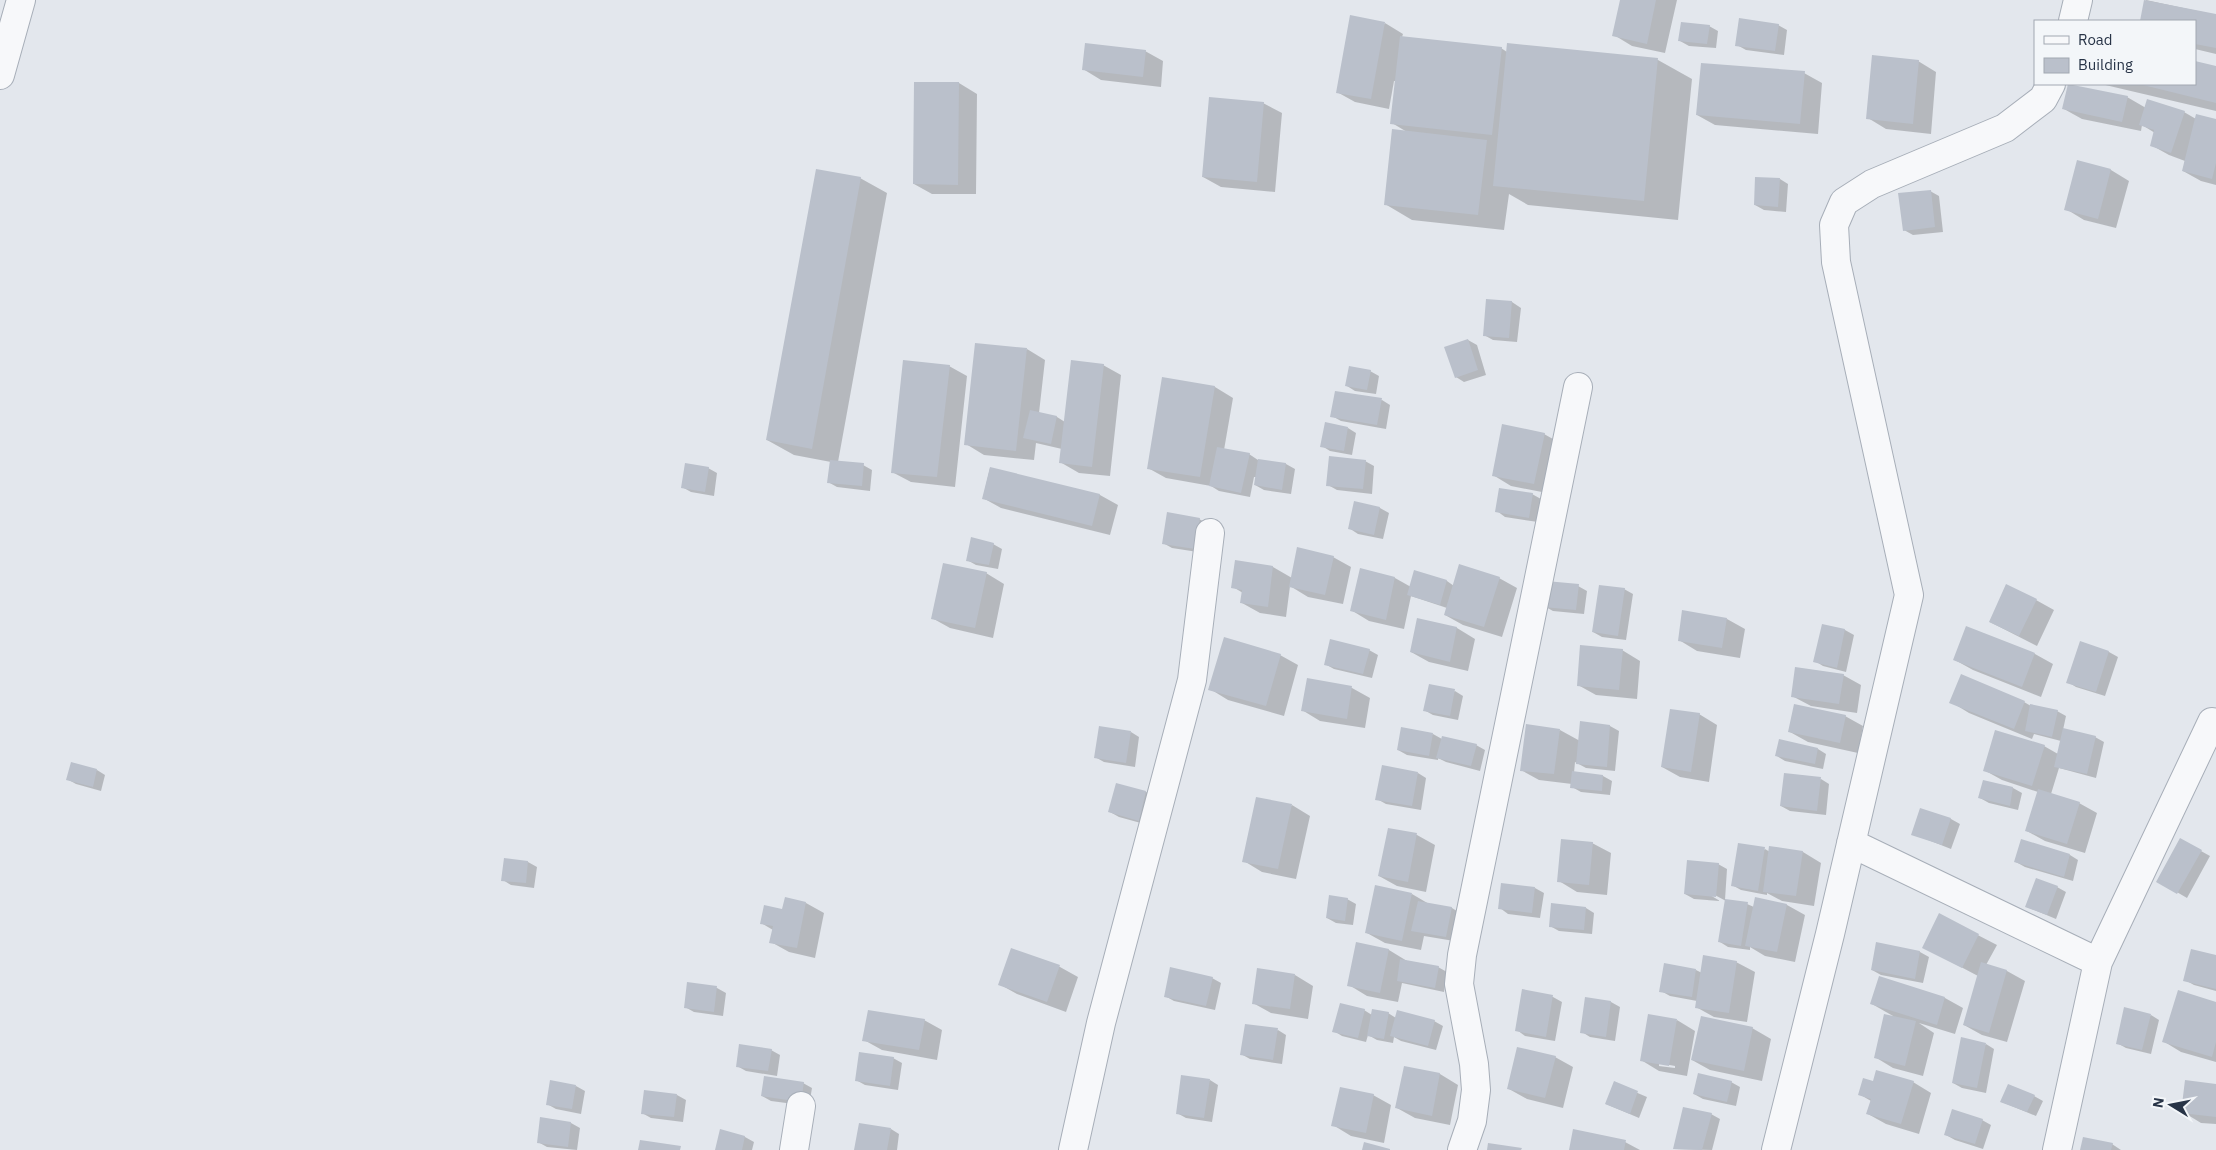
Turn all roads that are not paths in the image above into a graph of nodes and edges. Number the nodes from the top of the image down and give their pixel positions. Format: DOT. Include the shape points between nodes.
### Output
graph roads {
  1 [pos="21,0"];
  2 [pos="2078,0"];
  3 [pos="2073,20"];
  4 [pos="0,76"];
  5 [pos="2050,85"];
  6 [pos="1578,387"];
  7 [pos="1210,533"];
  8 [pos="2212,722"];
  9 [pos="1851,843"];
  10 [pos="2098,962"];
  11 [pos="801,1106"];
  12 [pos="794,1150"];
  13 [pos="1073,1150"];
  14 [pos="1462,1150"];
  15 [pos="1776,1150"];
  16 [pos="2056,1150"];
  1 -- 4 [label="street"];
  2 -- 3 [label="street"];
  5 -- 9 [label="street" via="2043,99 2005,128 1872,184 1844,202 1834,225 1836,262 1909,595"];
  6 -- 14 [label="street" via="1462,955 1458,984 1476,1090 1472,1121"];
  7 -- 13 [label="street" via="1192,680 1101,1024"];
  8 -- 10 [label="street"];
  9 -- 10 [label="street"];
  9 -- 15 [label="street"];
  10 -- 16 [label="street"];
  11 -- 12 [label="street"];
}
